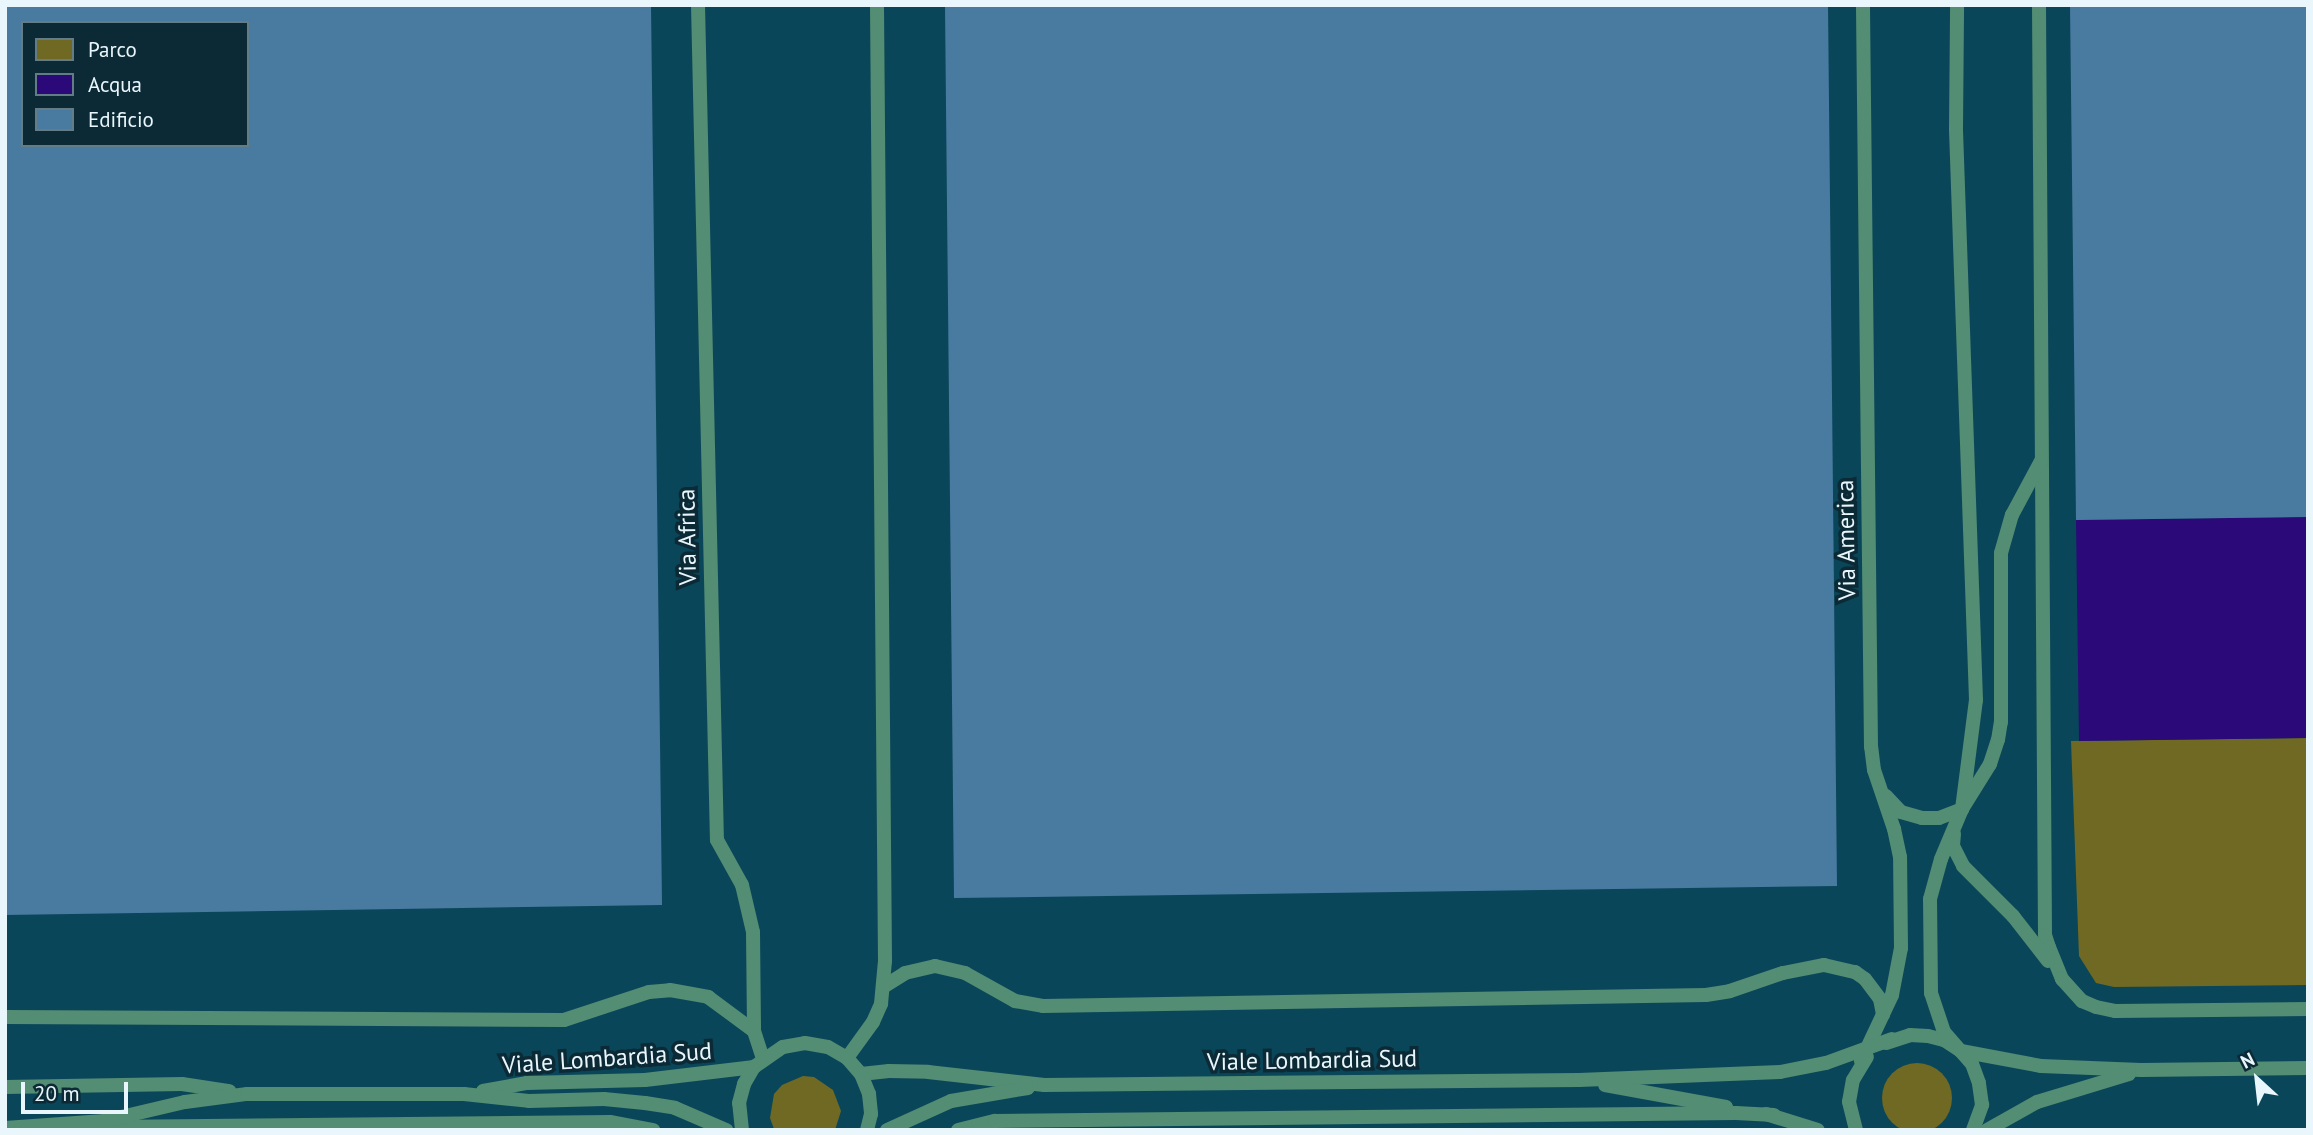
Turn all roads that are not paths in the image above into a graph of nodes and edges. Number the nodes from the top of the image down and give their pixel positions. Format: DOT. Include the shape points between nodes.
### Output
graph roads {
  1 [pos="698,5"];
  2 [pos="877,5"];
  3 [pos="1863,5"];
  4 [pos="1957,5"];
  5 [pos="2039,5"];
  6 [pos="2042,459"];
  7 [pos="1882,791"];
  8 [pos="1962,809"];
  9 [pos="1954,834"];
  10 [pos="2062,979"];
  11 [pos="883,986"];
  12 [pos="2308,1009"];
  13 [pos="1883,1016"];
  14 [pos="5,1017"];
  15 [pos="754,1031"];
  16 [pos="1892,1039"];
  17 [pos="1868,1047"];
  18 [pos="1961,1051"];
  19 [pos="847,1058"];
  20 [pos="1861,1061"];
  21 [pos="758,1063"];
  22 [pos="2308,1068"];
  23 [pos="2141,1070"];
  24 [pos="861,1074"];
  25 [pos="1579,1080"];
  26 [pos="1044,1085"];
  27 [pos="5,1087"];
  28 [pos="247,1094"];
  29 [pos="464,1094"];
  30 [pos="1774,1115"];
  31 [pos="55,1127"];
  32 [pos="5,1128"];
  33 [pos="653,1130"];
  34 [pos="726,1130"];
  35 [pos="742,1130"];
  36 [pos="867,1130"];
  37 [pos="887,1130"];
  38 [pos="958,1130"];
  39 [pos="1818,1130"];
  40 [pos="1856,1130"];
  41 [pos="1973,1130"];
  42 [pos="1987,1130"];
  1 -- 15 [label="lane, Via Africa" via="717,840 742,885 753,932"];
  2 -- 11 [label="lane"];
  3 -- 7 [label="lane, Via America" via="1871,747"];
  4 -- 8 [label="lane" via="1956,129 1976,700"];
  5 -- 6 [label="lane"];
  6 -- 8 [label="lane" via="2004,535 2001,722 1990,764"];
  6 -- 10 [label="lane" via="2045,935"];
  7 -- 8 [label="lane" via="1912,816 1939,818"];
  7 -- 13 [label="lane, Via America" via="1900,857 1901,948 1899,973"];
  8 -- 9 [label="lane"];
  9 -- 10 [label="lane" via="1963,866 2013,916"];
  9 -- 18 [label="lane" via="1930,898 1929,968 1937,1018"];
  10 -- 12 [label="lane" via="2082,1001 2115,1011"];
  11 -- 13 [label="lane" via="905,972 935,966 965,973 1015,1001 1043,1006 1693,995 1730,991 1824,965 1865,979 1880,999"];
  11 -- 19 [label="lane" via="873,1022"];
  13 -- 17 [label="lane, Via America"];
  14 -- 15 [label="lane" via="564,1020 649,992 670,990 708,997"];
  15 -- 21 [label="lane, Via Africa"];
  16 -- 17 [label="lane, Viale Lombardia Sud"];
  16 -- 18 [label="lane, Viale Lombardia Sud" via="1927,1036"];
  16 -- 20 [label="lane"];
  17 -- 20 [label="lane, Via America"];
  17 -- 25 [label="lane, Viale Lombardia Sud" via="1826,1063 1780,1072"];
  18 -- 23 [label="lane" via="2041,1066"];
  18 -- 41 [label="lane" via="1979,1083 1982,1105"];
  19 -- 21 [label="lane, Viale Lombardia Sud" via="828,1047 805,1043 783,1047"];
  19 -- 24 [label="lane"];
  20 -- 40 [label="lane, Via America" via="1849,1102"];
  21 -- 29 [label="lane, Viale Lombardia Sud" via="645,1080 527,1083"];
  21 -- 35 [label="lane" via="744,1084 739,1103"];
  22 -- 23 [label="lane"];
  23 -- 42 [label="lane" via="2037,1102"];
  24 -- 26 [label="lane, Viale Lombardia Sud" via="928,1072"];
  24 -- 36 [label="lane" via="869,1094"];
  25 -- 26 [label="lane, Viale Lombardia Sud"];
  25 -- 30 [label="lane, Viale Lombardia Sud"];
  26 -- 37 [label="lane, Viale Lombardia Sud" via="951,1101"];
  27 -- 28 [label="lane, Viale Lombardia Sud" via="182,1084"];
  28 -- 29 [label="lane, Viale Lombardia Sud"];
  28 -- 31 [label="lane, Viale Lombardia Sud"];
  29 -- 34 [label="lane, Viale Lombardia Sud" via="529,1101 645,1103 675,1108"];
  30 -- 38 [label="lane" via="995,1121"];
  30 -- 39 [label="lane, Viale Lombardia Sud"];
  31 -- 32 [label="lane, Viale Lombardia Sud"];
  31 -- 33 [label="lane" via="610,1122"];
}
